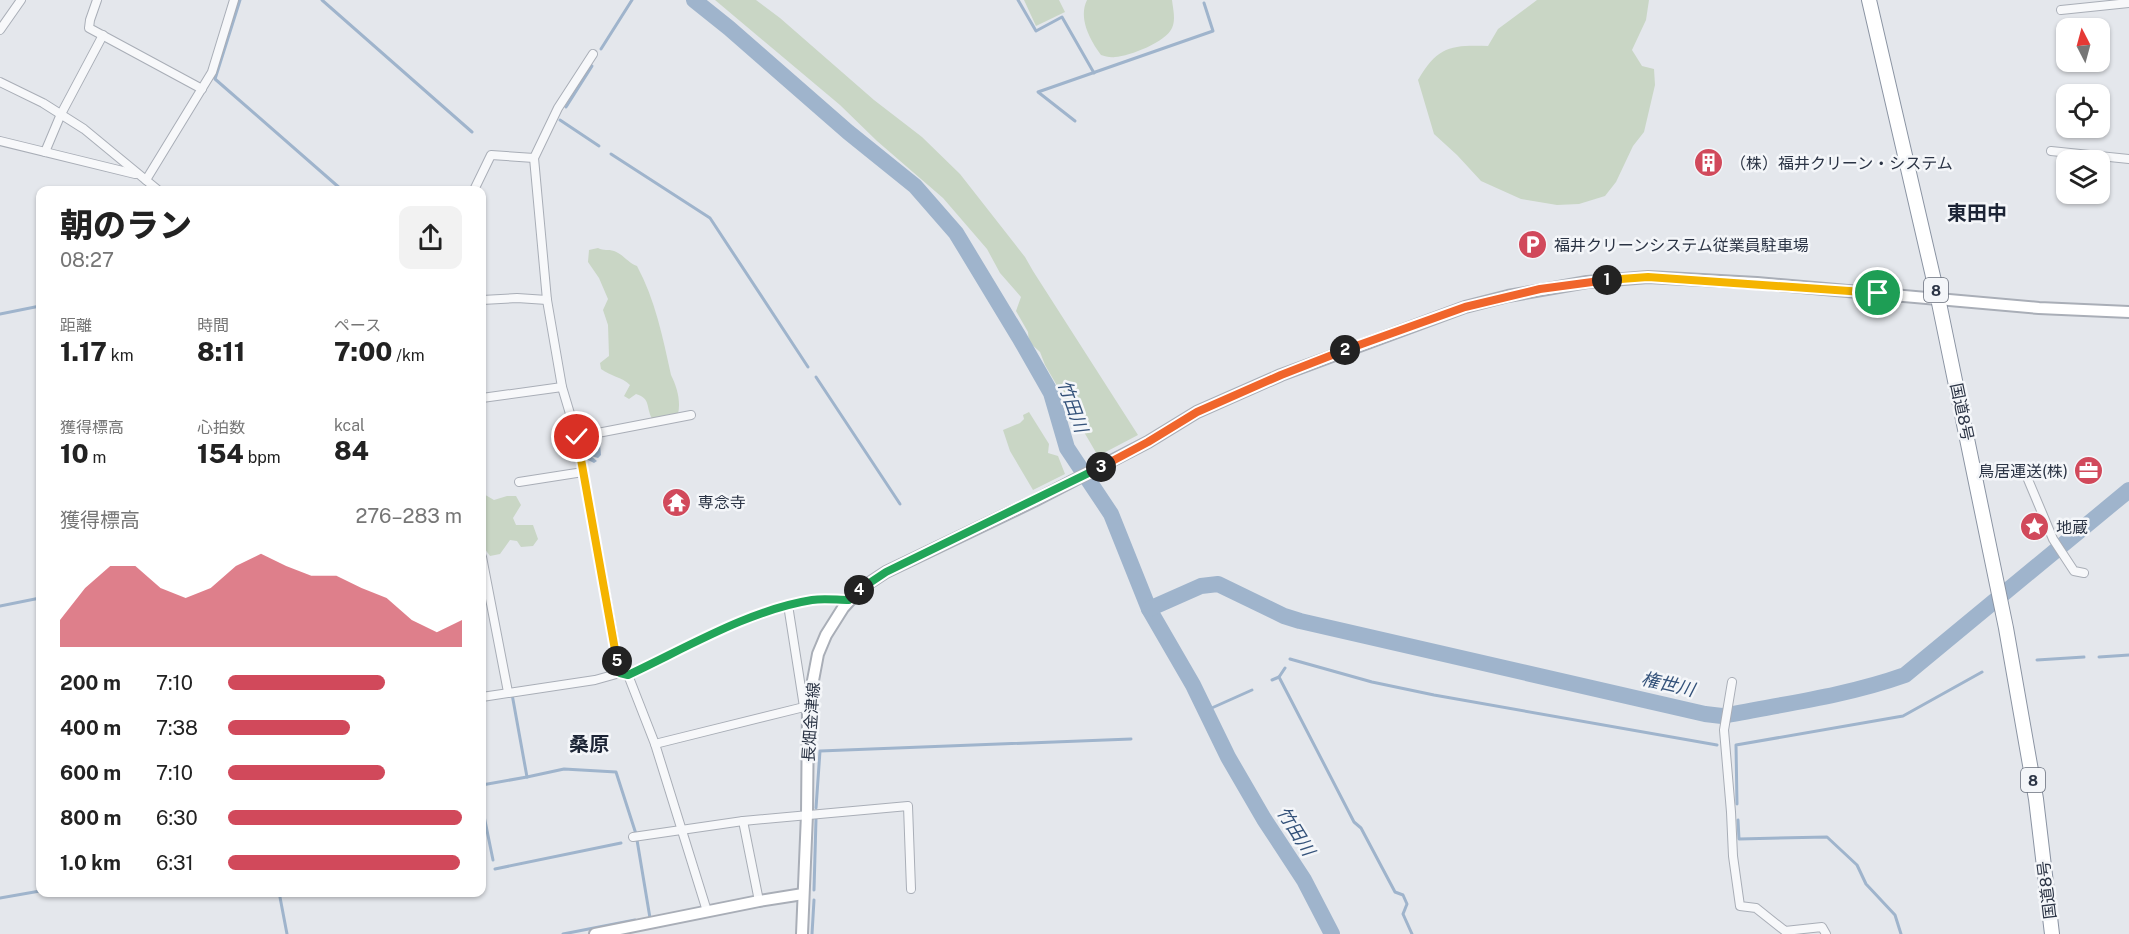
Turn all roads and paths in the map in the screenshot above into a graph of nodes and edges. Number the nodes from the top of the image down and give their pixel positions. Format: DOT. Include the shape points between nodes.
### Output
graph roads {
  1 [pos="21,0"];
  2 [pos="98,0"];
  3 [pos="234,0"];
  4 [pos="1869,0"];
  5 [pos="2129,3"];
  6 [pos="2061,10"];
  7 [pos="0,30"];
  8 [pos="103,35"];
  9 [pos="593,54"];
  10 [pos="0,82"];
  11 [pos="202,89"];
  12 [pos="61,114"];
  13 [pos="0,141"];
  14 [pos="2050,151"];
  15 [pos="45,152"];
  16 [pos="534,158"];
  17 [pos="2129,159"];
  18 [pos="136,174"];
  19 [pos="146,180"];
  20 [pos="153,186"];
  21 [pos="476,186"];
  22 [pos="1938,298"];
  23 [pos="486,300"];
  24 [pos="547,300"];
  25 [pos="2129,312"];
  26 [pos="562,387"];
  27 [pos="486,397"];
  28 [pos="691,416"];
  29 [pos="577,437"];
  30 [pos="2024,470"];
  31 [pos="583,472"];
  32 [pos="519,482"];
  33 [pos="2084,573"];
  34 [pos="486,578"];
  35 [pos="849,600"];
  36 [pos="788,605"];
  37 [pos="624,674"];
  38 [pos="1732,682"];
  39 [pos="508,692"];
  40 [pos="486,696"];
  41 [pos="806,707"];
  42 [pos="655,744"];
  43 [pos="807,814"];
  44 [pos="743,821"];
  45 [pos="682,829"];
  46 [pos="633,837"];
  47 [pos="911,889"];
  48 [pos="803,894"];
  49 [pos="759,901"];
  50 [pos="707,911"];
  51 [pos="1811,931"];
  52 [pos="595,934"];
  53 [pos="802,934"];
  54 [pos="1826,934"];
  55 [pos="2052,934"];
  1 -- 7 [label="street"];
  2 -- 8 [label="street" via="89,28"];
  3 -- 11 [label="street" via="212,72"];
  4 -- 22 [label="highway, 国道8号 / 8"];
  5 -- 6 [label="street"];
  8 -- 11 [label="street"];
  8 -- 12 [label="street"];
  9 -- 16 [label="street" via="558,108"];
  10 -- 12 [label="street"];
  11 -- 19 [label="street"];
  12 -- 15 [label="street"];
  12 -- 18 [label="street"];
  13 -- 15 [label="street"];
  14 -- 17 [label="street"];
  15 -- 18 [label="street"];
  16 -- 21 [label="street" via="491,155"];
  16 -- 24 [label="street"];
  18 -- 19 [label="street"];
  19 -- 20 [label="street"];
  22 -- 25 [label="main road, 長畑金津線"];
  22 -- 35 [label="main road, 長畑金津線" via="1648,277 1540,289 1465,307 1300,367 1197,412 1034,501 886,572"];
  22 -- 55 [label="highway, 国道8号 / 8" via="2006,628 2036,799"];
  23 -- 24 [label="street"];
  24 -- 26 [label="street"];
  26 -- 27 [label="street"];
  26 -- 29 [label="street"];
  28 -- 29 [label="street"];
  29 -- 31 [label="street"];
  30 -- 33 [label="street" via="2053,539 2074,571"];
  31 -- 32 [label="street"];
  31 -- 37 [label="street"];
  34 -- 39 [label="street"];
  35 -- 36 [label="street"];
  35 -- 41 [label="main road, 長畑金津線" via="818,654"];
  36 -- 37 [label="street"];
  36 -- 41 [label="street"];
  37 -- 39 [label="street"];
  37 -- 42 [label="street"];
  38 -- 51 [label="street" via="1724,730 1732,856 1740,906 1756,908 1785,931"];
  39 -- 40 [label="street"];
  41 -- 42 [label="street"];
  41 -- 43 [label="main road, 長畑金津線"];
  42 -- 45 [label="street"];
  43 -- 44 [label="street"];
  43 -- 47 [label="street" via="908,806"];
  43 -- 48 [label="main road, 長畑金津線"];
  44 -- 45 [label="street"];
  44 -- 49 [label="street"];
  45 -- 46 [label="street"];
  45 -- 50 [label="street"];
  48 -- 49 [label="main road"];
  48 -- 53 [label="main road, 長畑金津線"];
  49 -- 50 [label="main road"];
  50 -- 52 [label="main road"];
  51 -- 54 [label="street" via="1822,927"];
}
